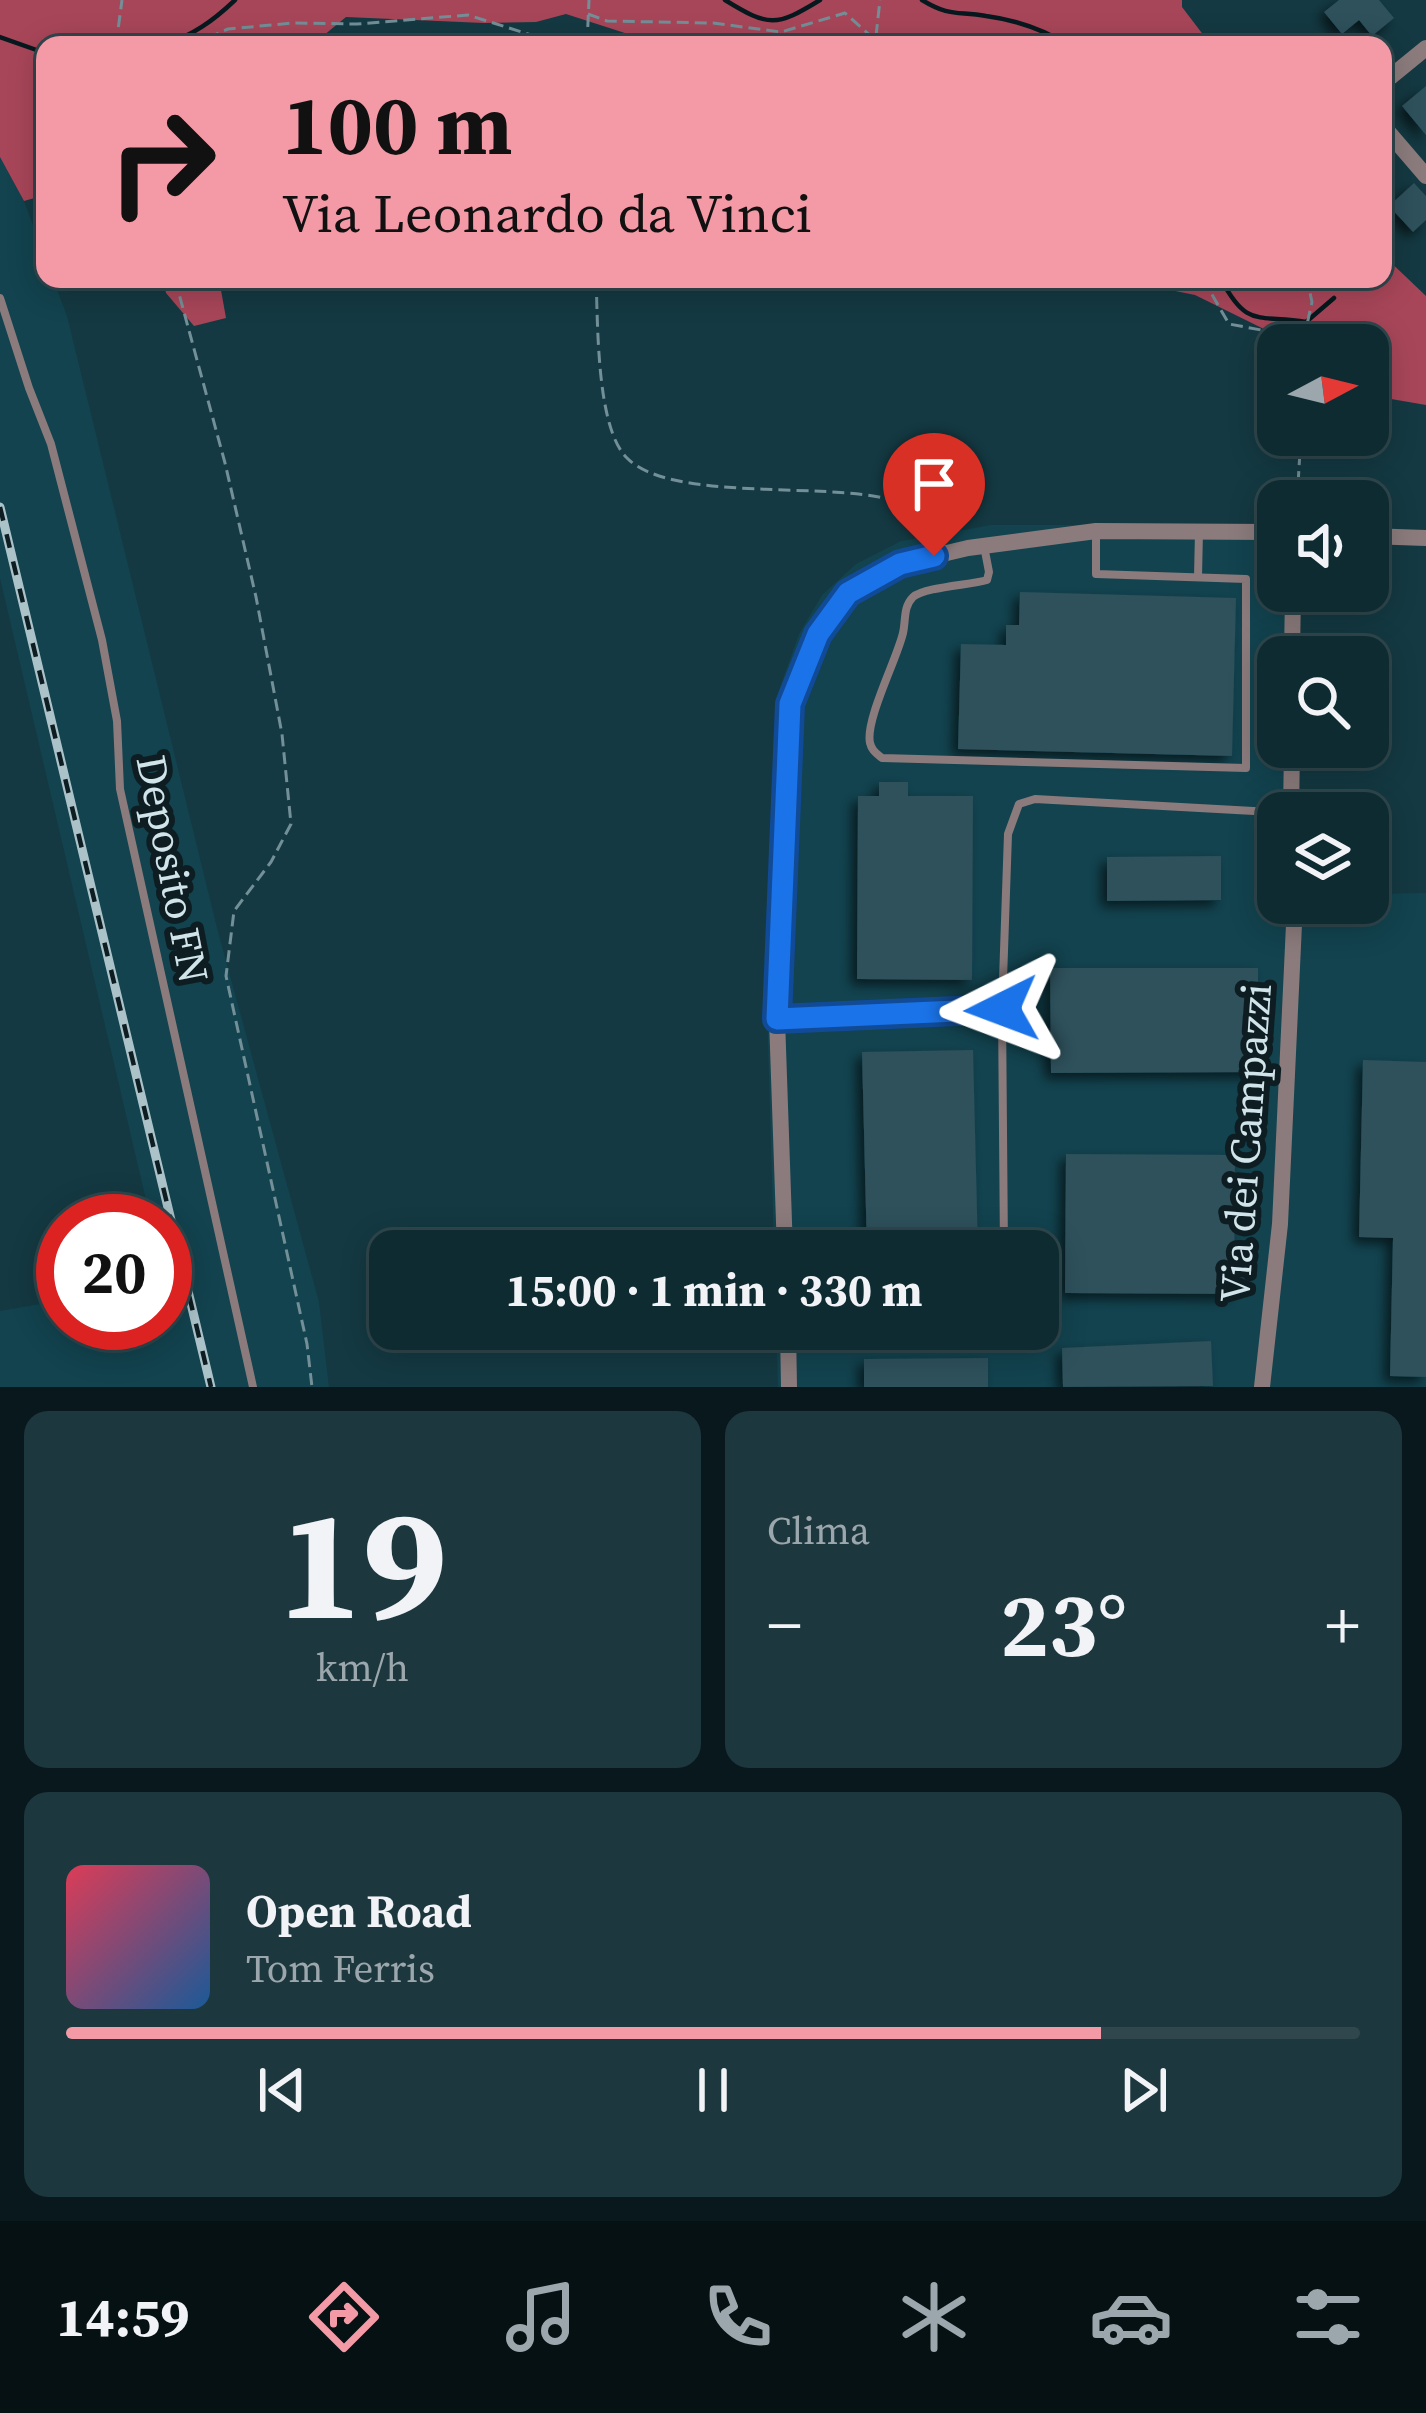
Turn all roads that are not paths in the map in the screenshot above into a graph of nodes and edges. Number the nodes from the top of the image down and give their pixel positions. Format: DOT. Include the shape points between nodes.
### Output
graph roads {
  1 [pos="1426,48"];
  2 [pos="1392,76"];
  3 [pos="1392,136"];
  4 [pos="1426,176"];
  5 [pos="0,298"];
  6 [pos="1096,531"];
  7 [pos="1199,531"];
  8 [pos="1257,532"];
  9 [pos="1389,537"];
  10 [pos="1426,538"];
  11 [pos="976,546"];
  12 [pos="1198,577"];
  13 [pos="1257,811"];
  14 [pos="1294,924"];
  15 [pos="1002,1009"];
  16 [pos="777,1019"];
  17 [pos="784,1230"];
  18 [pos="1004,1230"];
  19 [pos="788,1350"];
  20 [pos="253,1387"];
  21 [pos="789,1387"];
  22 [pos="1262,1387"];
  1 -- 2 [label="street"];
  3 -- 4 [label="street"];
  5 -- 20 [label="lane, Deposito FN" via="58,465 102,640 119,789"];
  6 -- 7 [label="street"];
  6 -- 11 [label="street"];
  6 -- 12 [label="lane" via="1096,574"];
  7 -- 8 [label="street"];
  7 -- 12 [label="lane"];
  9 -- 10 [label="street"];
  11 -- 12 [label="lane" via="988,580 920,593 905,609 869,738 882,758 1246,768 1246,579"];
  11 -- 16 [label="street" via="900,564 848,593 818,634 790,704"];
  13 -- 15 [label="lane" via="1019,804 1008,834"];
  14 -- 22 [label="street, Via dei Campazzi" via="1280,1224"];
  15 -- 16 [label="lane"];
  15 -- 18 [label="lane"];
  16 -- 17 [label="street"];
  19 -- 21 [label="street"];
}
